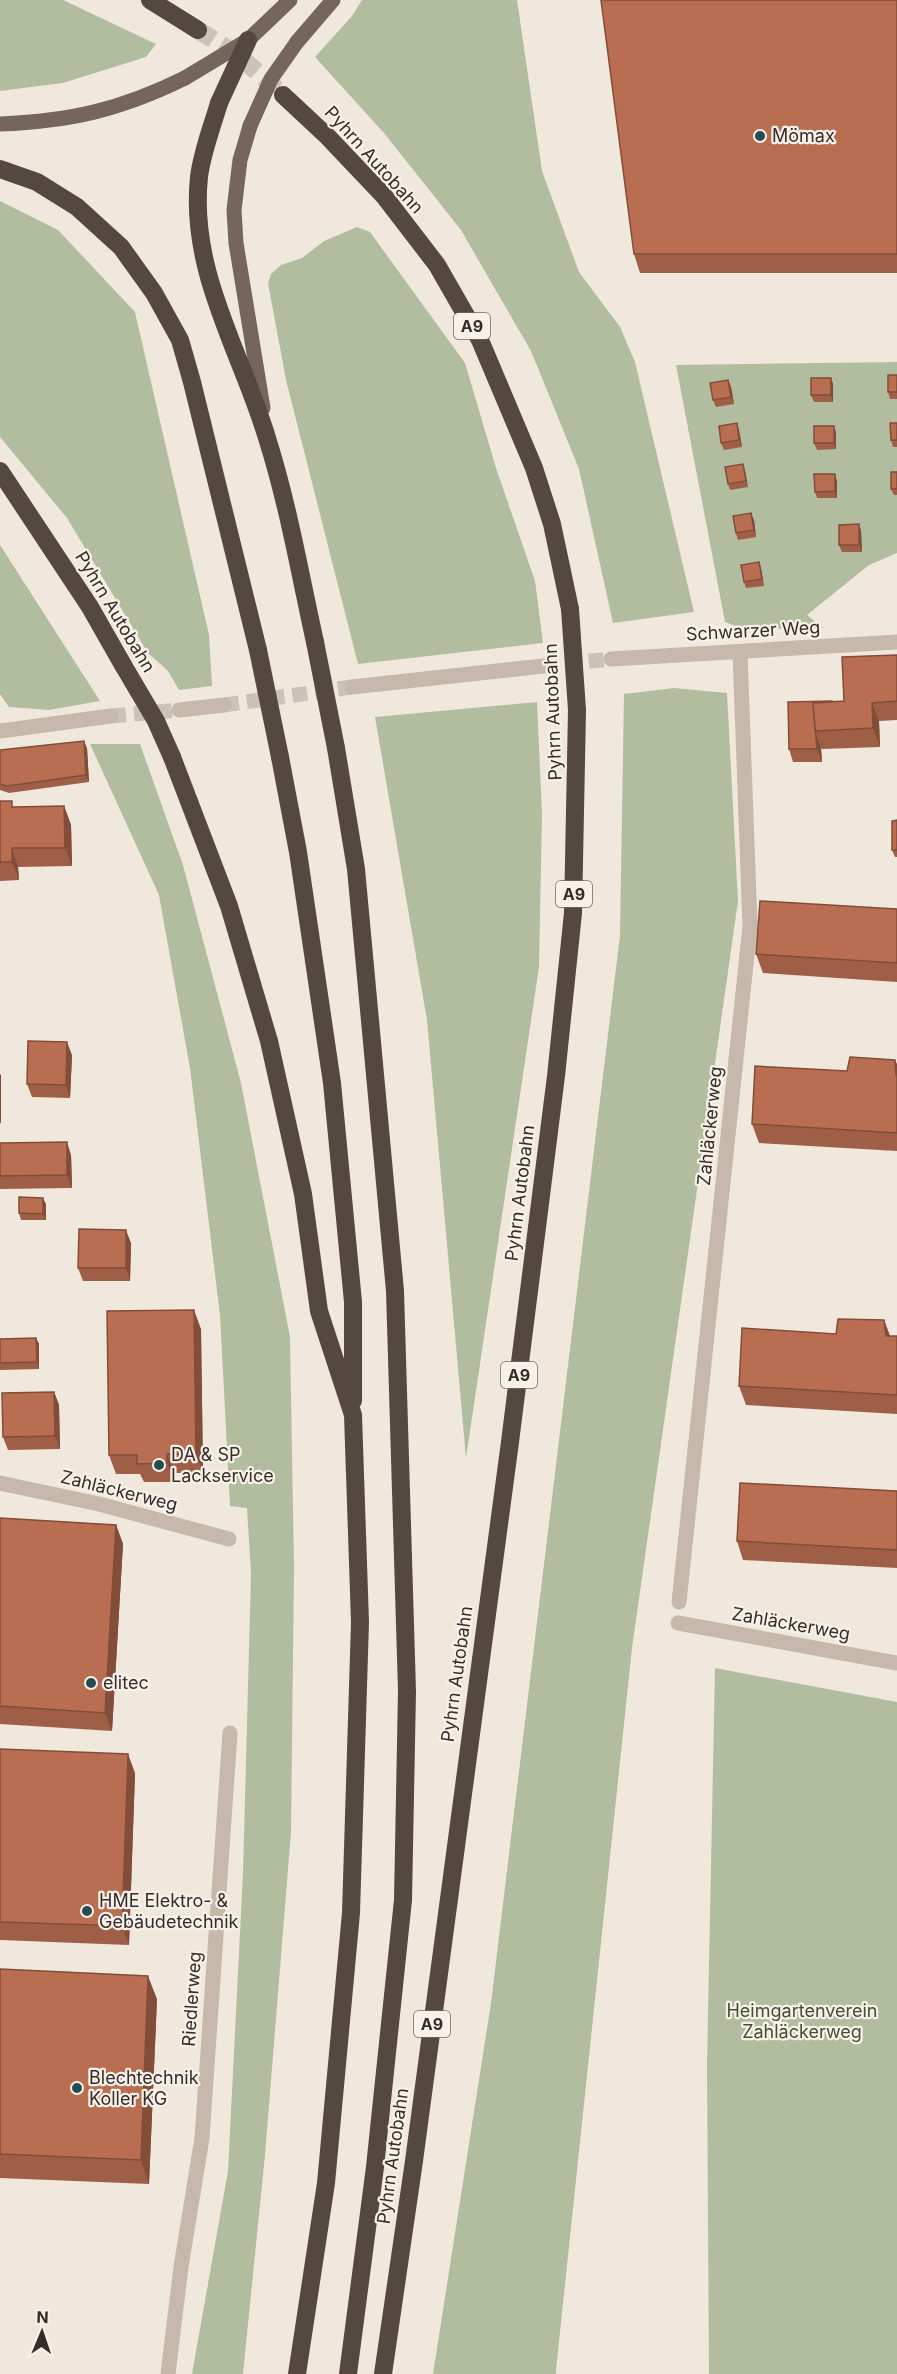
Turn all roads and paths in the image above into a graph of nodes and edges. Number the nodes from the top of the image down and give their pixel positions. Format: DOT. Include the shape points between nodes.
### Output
graph roads {
  1 [pos="150,0"];
  2 [pos="290,0"];
  3 [pos="333,0"];
  4 [pos="198,30"];
  5 [pos="248,40"];
  6 [pos="283,95"];
  7 [pos="0,124"];
  8 [pos="0,169"];
  9 [pos="267,438"];
  10 [pos="0,471"];
  11 [pos="897,642"];
  12 [pos="740,652"];
  13 [pos="611,659"];
  14 [pos="543,666"];
  15 [pos="352,687"];
  16 [pos="225,705"];
  17 [pos="179,710"];
  18 [pos="111,716"];
  19 [pos="0,731"];
  20 [pos="353,1415"];
  21 [pos="0,1482"];
  22 [pos="229,1539"];
  23 [pos="679,1602"];
  24 [pos="678,1623"];
  25 [pos="897,1663"];
  26 [pos="230,1733"];
  27 [pos="168,2374"];
  28 [pos="297,2374"];
  29 [pos="348,2374"];
  30 [pos="383,2374"];
  1 -- 4 [label="highway"];
  2 -- 5 [label="main road"];
  3 -- 9 [label="main road, bridge" via="271,79 240,160 234,210 236,243"];
  5 -- 7 [label="main road, bridge" via="184,78 111,109 58,120"];
  5 -- 9 [label="highway, bridge" via="219,103 203,157 198,231 208,279"];
  6 -- 30 [label="highway, Pyhrn Autobahn / A9, bridge" via="384,196 437,266 480,340 534,468 552,524 570,609 577,710 573,913 556,1077"];
  8 -- 20 [label="highway, bridge" via="37,182 77,207 121,247 154,293 180,340 192,382 258,651 298,852 332,1083 354,1302"];
  9 -- 29 [label="highway, bridge" via="315,642 356,869 394,1291 407,1690 403,1900"];
  10 -- 20 [label="highway, Pyhrn Autobahn, bridge" via="90,607 156,721 229,906 269,1041 303,1194 318,1311"];
  11 -- 12 [label="street, Schwarzer Weg"];
  12 -- 13 [label="street, Schwarzer Weg"];
  12 -- 23 [label="street, Zahläckerweg" via="750,926"];
  14 -- 15 [label="street"];
  16 -- 17 [label="street"];
  18 -- 19 [label="street"];
  20 -- 28 [label="highway, Pyhrn Autobahn" via="360,1622 351,1913 326,2183"];
  21 -- 22 [label="street, Zahläckerweg"];
  24 -- 25 [label="street, Zahläckerweg"];
  26 -- 27 [label="street, Riedlerweg" via="202,2138"];
}
